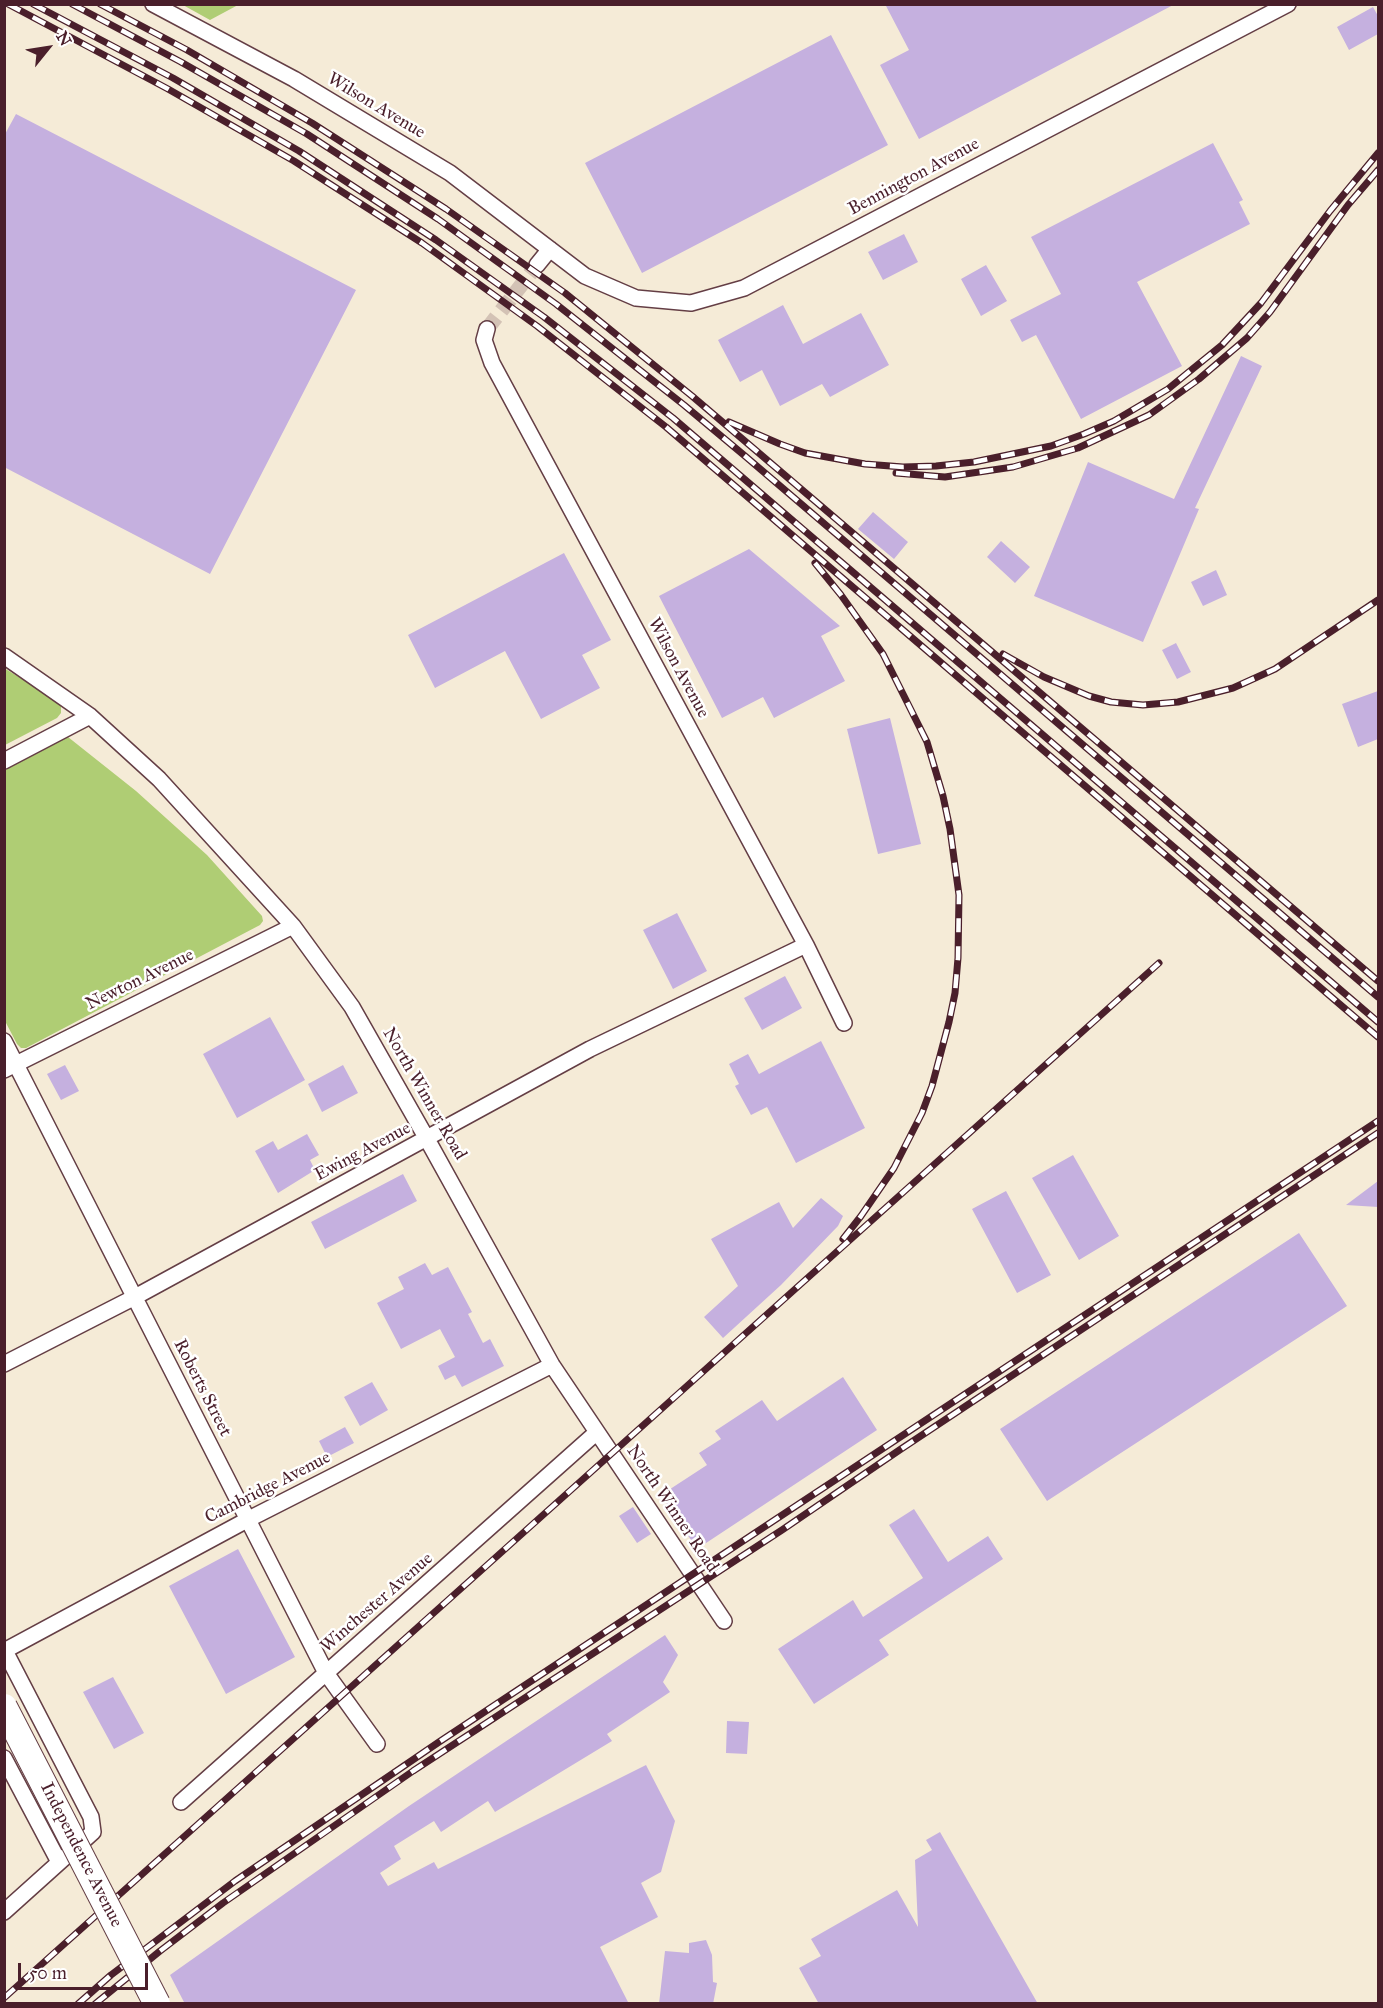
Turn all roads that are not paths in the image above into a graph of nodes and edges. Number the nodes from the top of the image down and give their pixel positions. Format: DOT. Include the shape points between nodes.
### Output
graph roads {
  1 [pos="153,4"];
  2 [pos="1287,4"];
  3 [pos="550,249"];
  4 [pos="537,265"];
  5 [pos="487,329"];
  6 [pos="4,656"];
  7 [pos="90,716"];
  8 [pos="4,761"];
  9 [pos="293,926"];
  10 [pos="806,945"];
  11 [pos="844,1023"];
  12 [pos="4,1041"];
  13 [pos="10,1067"];
  14 [pos="428,1139"];
  15 [pos="135,1297"];
  16 [pos="4,1364"];
  17 [pos="552,1365"];
  18 [pos="597,1432"];
  19 [pos="247,1520"];
  20 [pos="724,1621"];
  21 [pos="5,1651"];
  22 [pos="326,1673"];
  23 [pos="4,1707"];
  24 [pos="377,1744"];
  25 [pos="4,1758"];
  26 [pos="181,1802"];
  27 [pos="59,1862"];
  28 [pos="4,1912"];
  29 [pos="157,2004"];
  1 -- 3 [label="street, Wilson Avenue" via="294,79 450,173"];
  2 -- 3 [label="street, Bennington Avenue" via="744,288 691,303 636,298 585,276"];
  3 -- 4 [label="street"];
  5 -- 10 [label="street, Wilson Avenue" via="484,340 492,363"];
  6 -- 7 [label="street, North Winner Road"];
  7 -- 8 [label="street"];
  7 -- 9 [label="street, North Winner Road" via="159,779"];
  9 -- 13 [label="street, Newton Avenue"];
  9 -- 14 [label="street, North Winner Road" via="352,1007"];
  10 -- 11 [label="street, Wilson Avenue"];
  10 -- 14 [label="street, Ewing Avenue" via="590,1049"];
  12 -- 13 [label="street, Roberts Street"];
  13 -- 15 [label="street, Roberts Street"];
  14 -- 15 [label="street, Ewing Avenue"];
  14 -- 17 [label="street, North Winner Road"];
  15 -- 16 [label="street, Ewing Avenue"];
  15 -- 19 [label="street, Roberts Street"];
  17 -- 18 [label="street, North Winner Road"];
  17 -- 19 [label="street, Cambridge Avenue"];
  18 -- 20 [label="street, North Winner Road"];
  18 -- 22 [label="street, Winchester Avenue"];
  19 -- 21 [label="street, Cambridge Avenue"];
  19 -- 22 [label="street, Roberts Street"];
  21 -- 27 [label="street" via="91,1817 93,1832"];
  22 -- 24 [label="street, Roberts Street"];
  22 -- 26 [label="street, Winchester Avenue"];
  23 -- 29 [label="main road, Independence Avenue, bridge"];
  25 -- 27 [label="street, Independence Avenue"];
  27 -- 28 [label="street"];
}
